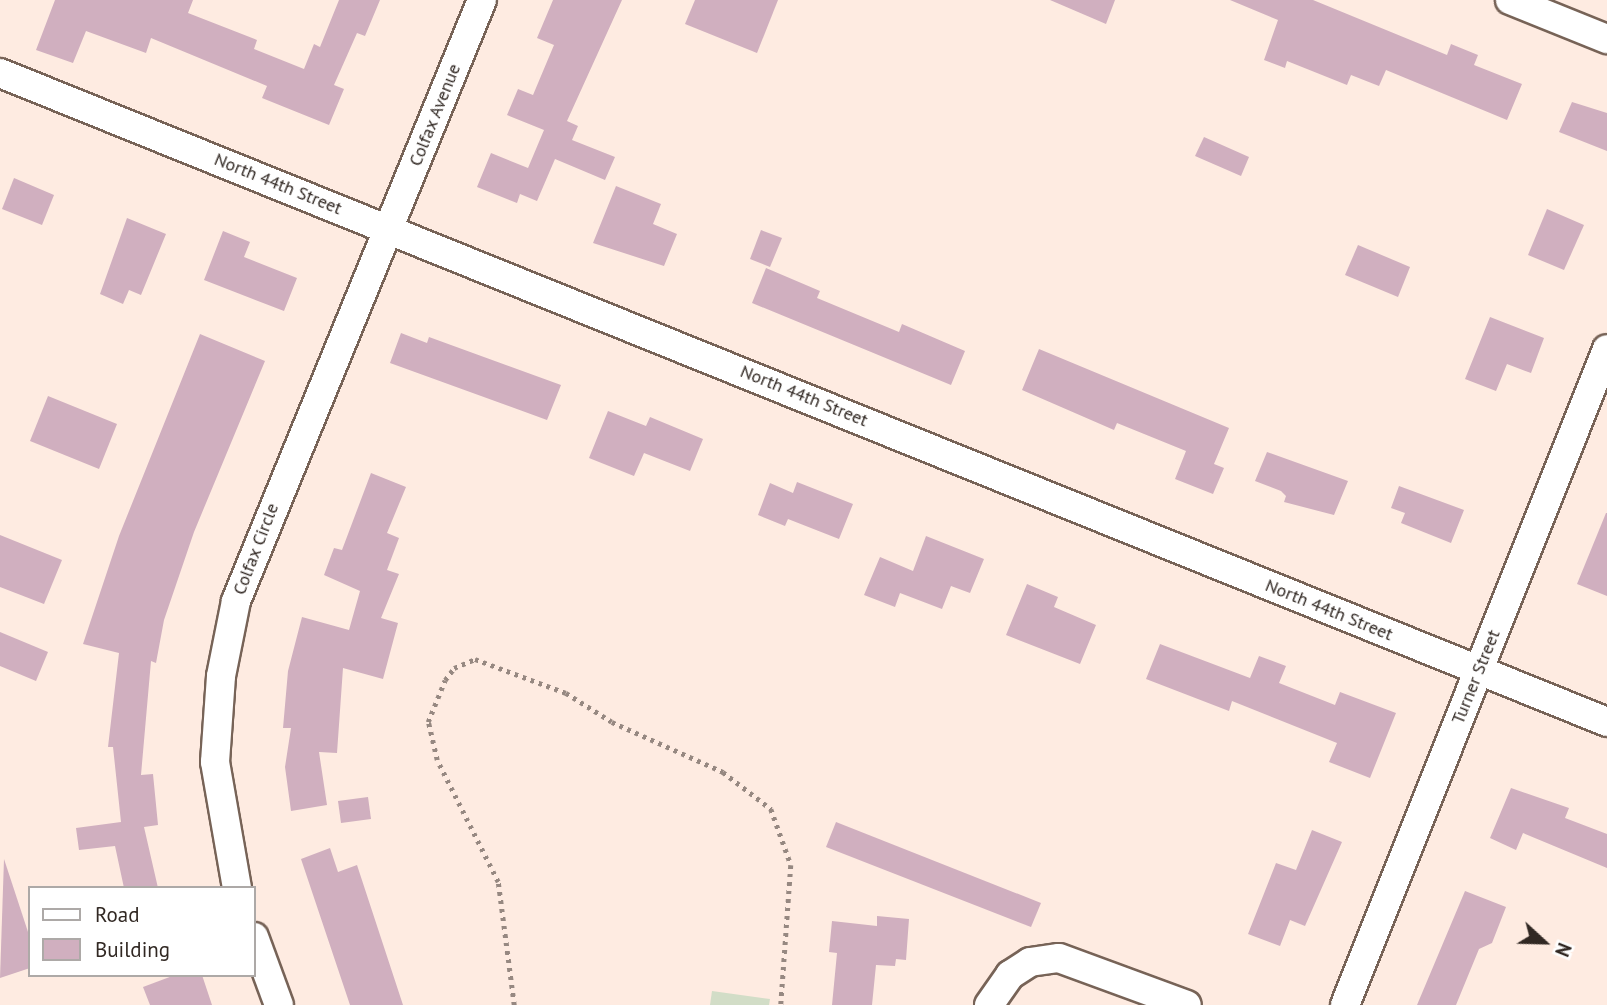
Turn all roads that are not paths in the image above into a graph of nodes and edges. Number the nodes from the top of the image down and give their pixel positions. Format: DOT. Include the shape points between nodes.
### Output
graph roads {
  1 [pos="482,0"];
  2 [pos="1510,0"];
  3 [pos="1607,39"];
  4 [pos="0,73"];
  5 [pos="387,229"];
  6 [pos="1607,349"];
  7 [pos="1479,670"];
  8 [pos="1607,722"];
  9 [pos="237,886"];
  10 [pos="256,942"];
  11 [pos="279,1005"];
  12 [pos="989,1005"];
  13 [pos="1186,1005"];
  14 [pos="1345,1005"];
  1 -- 5 [label="street, Colfax Avenue"];
  2 -- 3 [label="street"];
  4 -- 5 [label="street, North 44th Street"];
  5 -- 7 [label="street, North 44th Street"];
  5 -- 9 [label="street, Colfax Circle" via="252,556 225,646 215,762"];
  6 -- 7 [label="street, Turner Street"];
  7 -- 8 [label="street, North 44th Street"];
  7 -- 14 [label="street, Turner Street"];
  10 -- 11 [label="street"];
  12 -- 13 [label="street" via="999,986 1026,965 1059,958 1083,963"];
}
